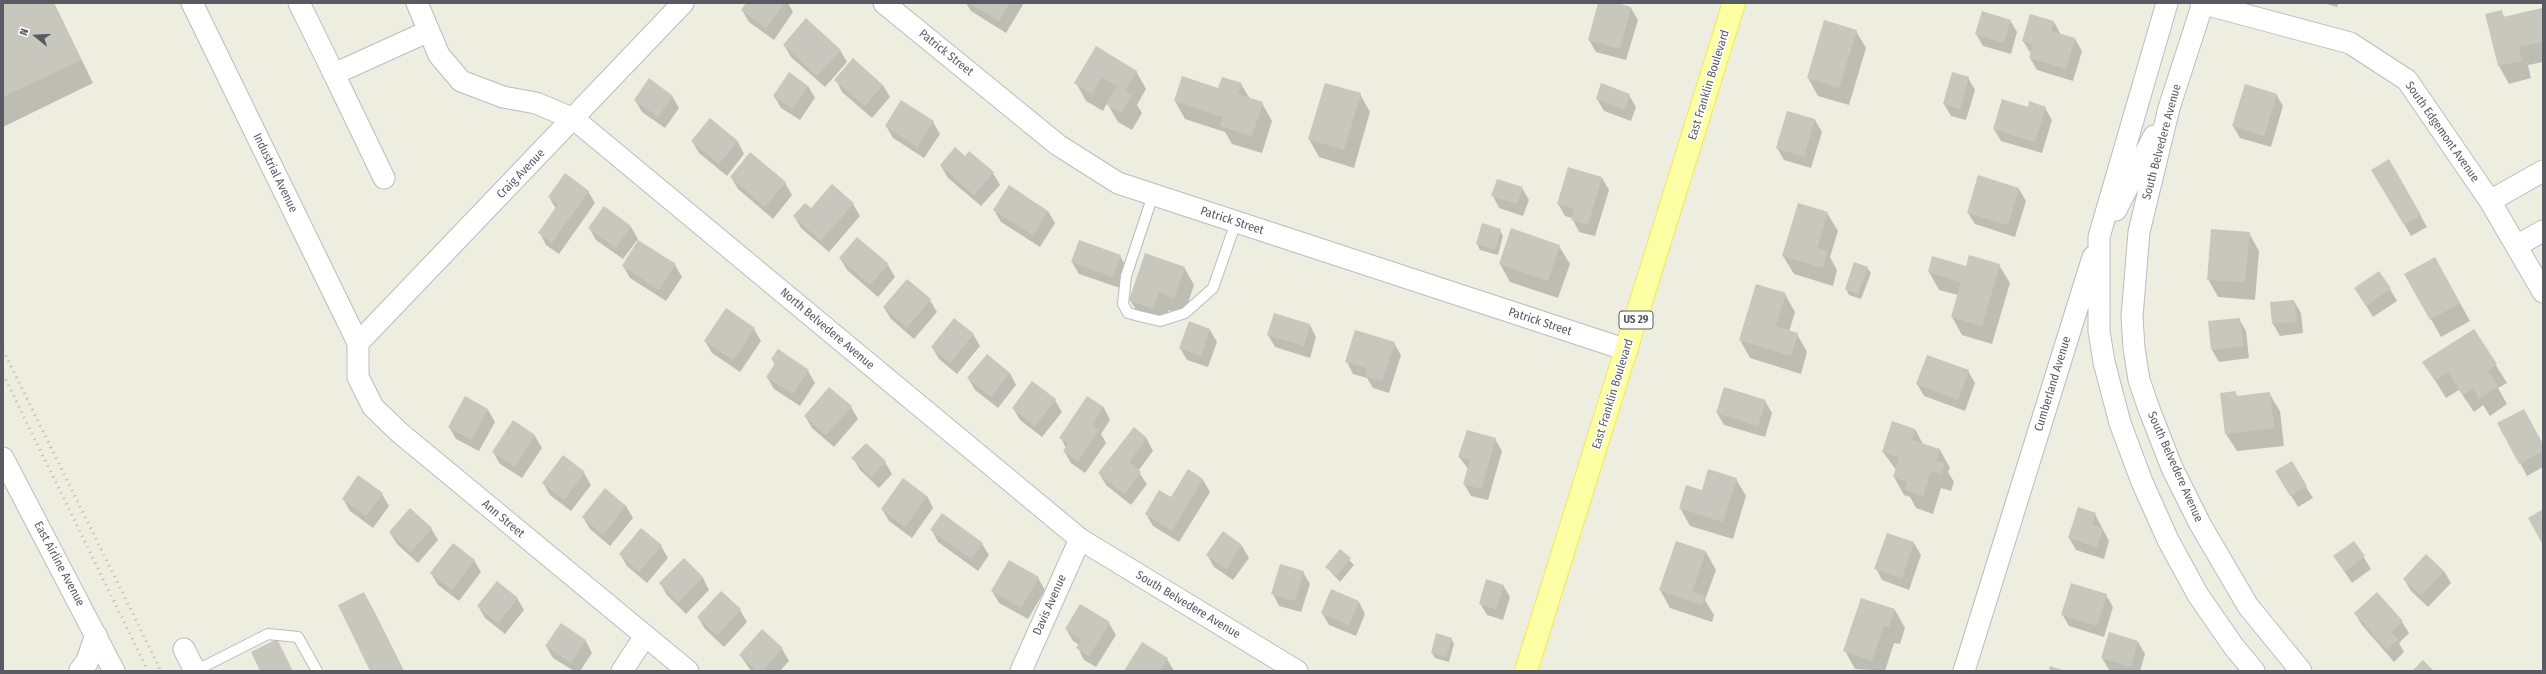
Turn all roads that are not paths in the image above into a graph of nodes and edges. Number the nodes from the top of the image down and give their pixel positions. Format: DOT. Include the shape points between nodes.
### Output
graph roads {
  1 [pos="192,3"];
  2 [pos="299,3"];
  3 [pos="417,3"];
  4 [pos="683,3"];
  5 [pos="884,3"];
  6 [pos="1734,3"];
  7 [pos="2167,3"];
  8 [pos="2202,3"];
  9 [pos="429,31"];
  10 [pos="334,74"];
  11 [pos="2169,108"];
  12 [pos="574,119"];
  13 [pos="2543,171"];
  14 [pos="384,178"];
  15 [pos="1153,195"];
  16 [pos="2490,201"];
  17 [pos="1236,222"];
  18 [pos="2543,231"];
  19 [pos="2099,237"];
  20 [pos="2516,246"];
  21 [pos="2543,292"];
  22 [pos="358,343"];
  23 [pos="1626,350"];
  24 [pos="3,458"];
  25 [pos="1080,539"];
  26 [pos="96,636"];
  27 [pos="645,636"];
  28 [pos="184,649"];
  29 [pos="80,671"];
  30 [pos="114,671"];
  31 [pos="195,671"];
  32 [pos="317,671"];
  33 [pos="622,671"];
  34 [pos="688,671"];
  35 [pos="1021,671"];
  36 [pos="1297,671"];
  37 [pos="1526,671"];
  38 [pos="1964,671"];
  39 [pos="2254,671"];
  40 [pos="2301,671"];
  1 -- 22 [label="street, Industrial Avenue"];
  2 -- 10 [label="street"];
  3 -- 9 [label="street, North Belvedere Avenue"];
  4 -- 12 [label="street, Craig Avenue"];
  5 -- 15 [label="street, Patrick Street" via="1058,145 1118,183"];
  6 -- 23 [label="main road, East Franklin Boulevard / US 29"];
  7 -- 19 [label="street"];
  8 -- 11 [label="street, South Belvedere Avenue"];
  8 -- 16 [label="street, South Edgemont Avenue" via="2350,43 2407,80"];
  9 -- 10 [label="street"];
  9 -- 12 [label="street, North Belvedere Avenue" via="439,55 461,81 503,97 536,103"];
  10 -- 14 [label="street"];
  11 -- 19 [label="street, Cumberland Avenue" via="2111,220"];
  11 -- 40 [label="street, South Belvedere Avenue" via="2139,232 2132,317 2140,380 2160,439 2200,524 2248,606"];
  12 -- 22 [label="street, Craig Avenue"];
  12 -- 25 [label="street, North Belvedere Avenue"];
  13 -- 16 [label="street"];
  15 -- 17 [label="street, Patrick Street"];
  15 -- 17 [label="lane" via="1126,276 1123,304 1128,313 1160,321 1185,313 1213,288"];
  16 -- 20 [label="street, South Edgemont Avenue"];
  17 -- 23 [label="street, Patrick Street"];
  18 -- 20 [label="street"];
  19 -- 38 [label="street, Cumberland Avenue"];
  19 -- 39 [label="street" via="2099,331 2104,362 2120,423 2142,482 2168,540 2198,595"];
  20 -- 21 [label="street, South Edgemont Avenue"];
  22 -- 27 [label="street, Ann Street" via="358,377 373,407 400,433"];
  23 -- 37 [label="main road, East Franklin Boulevard / US 29"];
  24 -- 26 [label="street, East Airline Avenue"];
  25 -- 35 [label="street, Davis Avenue"];
  25 -- 36 [label="street, South Belvedere Avenue"];
  26 -- 29 [label="street" via="87,662"];
  26 -- 30 [label="street, East Airline Avenue"];
  27 -- 33 [label="street"];
  27 -- 34 [label="street, Ann Street"];
  28 -- 31 [label="street"];
  31 -- 32 [label="lane" via="268,634 298,637"];
}
